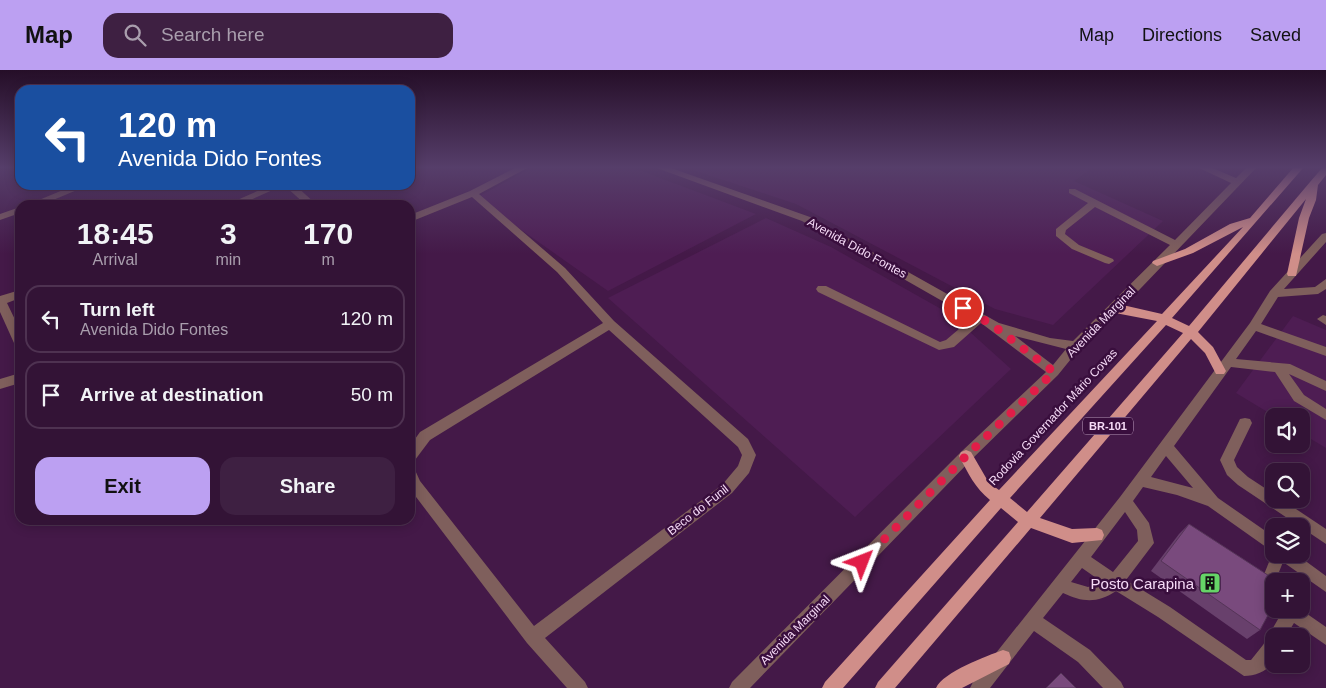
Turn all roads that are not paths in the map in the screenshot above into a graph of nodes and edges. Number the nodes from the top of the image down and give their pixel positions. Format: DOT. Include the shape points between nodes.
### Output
graph roads {
  1 [pos="466,196"];
  2 [pos="476,196"];
  3 [pos="741,196"];
  4 [pos="1080,196"];
  5 [pos="1223,196"];
  6 [pos="1275,196"];
  7 [pos="1302,196"];
  8 [pos="1311,196"];
  9 [pos="1094,203"];
  10 [pos="15,212"];
  11 [pos="0,217"];
  12 [pos="415,217"];
  13 [pos="1256,219"];
  14 [pos="1326,236"];
  15 [pos="1176,244"];
  16 [pos="1109,261"];
  17 [pos="1157,264"];
  18 [pos="1292,274"];
  19 [pos="1326,283"];
  20 [pos="822,289"];
  21 [pos="1274,294"];
  22 [pos="15,296"];
  23 [pos="0,302"];
  24 [pos="1114,309"];
  25 [pos="986,320"];
  26 [pos="1166,320"];
  27 [pos="610,324"];
  28 [pos="1254,326"];
  29 [pos="15,333"];
  30 [pos="1190,333"];
  31 [pos="1075,346"];
  32 [pos="1326,352"];
  33 [pos="1223,366"];
  34 [pos="1278,367"];
  35 [pos="1054,372"];
  36 [pos="15,380"];
  37 [pos="0,384"];
  38 [pos="1326,386"];
  39 [pos="1326,415"];
  40 [pos="1245,423"];
  41 [pos="1165,445"];
  42 [pos="415,449"];
  43 [pos="966,456"];
  44 [pos="1139,480"];
  45 [pos="415,485"];
  46 [pos="999,500"];
  47 [pos="1125,501"];
  48 [pos="1213,502"];
  49 [pos="1027,520"];
  50 [pos="1097,536"];
  51 [pos="1326,537"];
  52 [pos="1265,540"];
  53 [pos="1080,558"];
  54 [pos="1295,563"];
  55 [pos="1115,582"];
  56 [pos="1060,584"];
  57 [pos="1326,585"];
  58 [pos="1299,618"];
  59 [pos="1032,620"];
  60 [pos="533,637"];
  61 [pos="1326,637"];
  62 [pos="1265,656"];
  63 [pos="1003,658"];
  64 [pos="579,688"];
  65 [pos="738,688"];
  66 [pos="831,688"];
  67 [pos="884,688"];
  68 [pos="945,688"];
  69 [pos="979,688"];
  70 [pos="1115,688"];
  1 -- 12 [label="street"];
  2 -- 27 [label="street, Beco do Funil" via="561,270"];
  3 -- 25 [label="street, Avenida Dido Fontes" via="806,219"];
  4 -- 9 [label="street"];
  5 -- 15 [label="street, Avenida Marginal"];
  6 -- 13 [label="main road, Rodovia Governador Mário Covas / BR-101"];
  7 -- 30 [label="main road, BR-101"];
  8 -- 18 [label="main road"];
  9 -- 15 [label="street"];
  9 -- 16 [label="street" via="1061,229 1060,234 1070,244"];
  10 -- 11 [label="street"];
  13 -- 17 [label="main road" via="1234,226 1189,252"];
  13 -- 26 [label="main road, Rodovia Governador Mário Covas / BR-101"];
  14 -- 18 [label="street"];
  15 -- 17 [label="street, Avenida Marginal"];
  17 -- 24 [label="street, Avenida Marginal"];
  18 -- 21 [label="street"];
  19 -- 21 [label="street" via="1318,290"];
  20 -- 25 [label="street" via="939,346 950,344"];
  21 -- 28 [label="street"];
  22 -- 23 [label="street"];
  23 -- 29 [label="street"];
  24 -- 26 [label="main road" via="1144,312"];
  24 -- 31 [label="street, Avenida Marginal"];
  25 -- 31 [label="street, Avenida Dido Fontes" via="1050,342"];
  25 -- 35 [label="street, Avenida Dido Fontes"];
  26 -- 30 [label="main road"];
  26 -- 46 [label="main road, Rodovia Governador Mário Covas / BR-101"];
  27 -- 42 [label="street" via="425,436"];
  27 -- 60 [label="street, Beco do Funil" via="743,443 749,455 744,469 727,489"];
  28 -- 32 [label="street"];
  28 -- 33 [label="street"];
  30 -- 33 [label="main road"];
  30 -- 49 [label="main road, BR-101"];
  31 -- 35 [label="street, Avenida Marginal"];
  33 -- 34 [label="street"];
  33 -- 41 [label="street"];
  34 -- 38 [label="street" via="1300,373"];
  34 -- 39 [label="street" via="1299,398"];
  35 -- 43 [label="street, Avenida Marginal"];
  36 -- 37 [label="street"];
  40 -- 51 [label="street" via="1227,460 1232,471"];
  41 -- 44 [label="street"];
  41 -- 48 [label="street"];
  43 -- 46 [label="main road" via="984,487"];
  43 -- 65 [label="street, Avenida Marginal"];
  44 -- 47 [label="street"];
  44 -- 48 [label="street"];
  45 -- 60 [label="street"];
  46 -- 49 [label="main road"];
  46 -- 66 [label="main road, Rodovia Governador Mário Covas / BR-101" via="890,626"];
  47 -- 50 [label="street"];
  47 -- 55 [label="street" via="1144,528 1146,543"];
  48 -- 52 [label="street"];
  49 -- 50 [label="main road" via="1072,536"];
  49 -- 67 [label="main road, BR-101"];
  50 -- 53 [label="street"];
  53 -- 55 [label="street"];
  53 -- 56 [label="street"];
  54 -- 57 [label="street"];
  55 -- 56 [label="street" via="1106,590 1089,596"];
  55 -- 62 [label="street" via="1244,668 1255,668"];
  56 -- 59 [label="street"];
  58 -- 61 [label="street"];
  59 -- 63 [label="street"];
  59 -- 70 [label="street" via="1084,656"];
  60 -- 64 [label="street"];
  63 -- 68 [label="main road"];
  63 -- 69 [label="street"];
}
